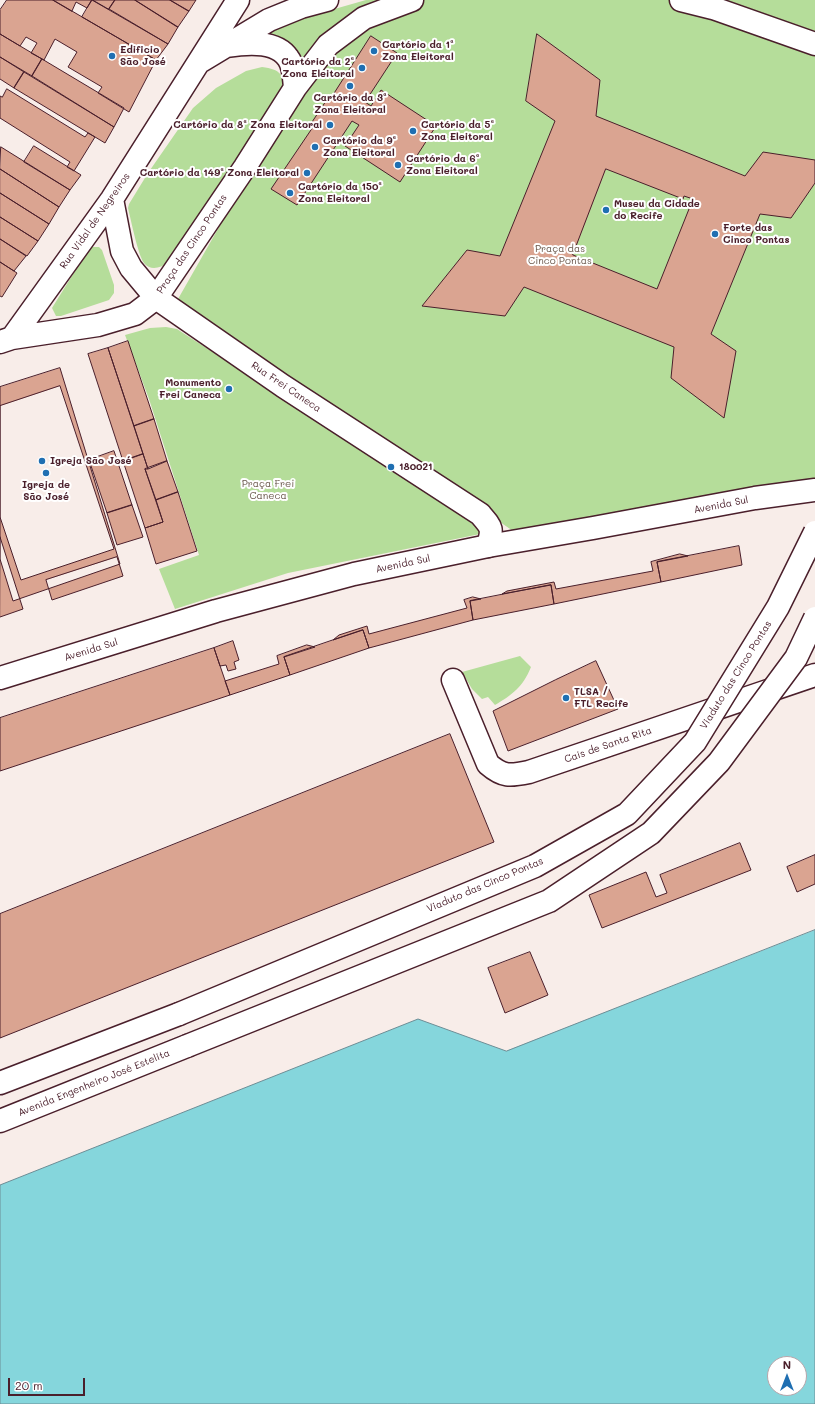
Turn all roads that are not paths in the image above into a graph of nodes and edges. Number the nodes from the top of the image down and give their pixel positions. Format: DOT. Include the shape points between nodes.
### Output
graph roads {
  1 [pos="238,0"];
  2 [pos="327,0"];
  3 [pos="412,0"];
  4 [pos="681,0"];
  5 [pos="815,44"];
  6 [pos="223,47"];
  7 [pos="197,63"];
  8 [pos="295,88"];
  9 [pos="112,199"];
  10 [pos="156,298"];
  11 [pos="4,337"];
  12 [pos="815,490"];
  13 [pos="480,514"];
  14 [pos="815,532"];
  15 [pos="530,539"];
  16 [pos="488,546"];
  17 [pos="815,618"];
  18 [pos="815,675"];
  19 [pos="0,678"];
  20 [pos="453,680"];
  21 [pos="0,1083"];
  22 [pos="0,1120"];
  1 -- 7 [label="main road, Rua Vidal de Negreiros"];
  2 -- 6 [label="main road" via="269,20"];
  3 -- 8 [label="main road, Praça das Cinco Pontas" via="364,18 328,45"];
  4 -- 5 [label="main road" via="713,8"];
  6 -- 7 [label="main road"];
  6 -- 8 [label="main road" via="247,43 281,50 289,59"];
  7 -- 9 [label="main road, Rua Vidal de Negreiros"];
  8 -- 10 [label="main road, Praça das Cinco Pontas"];
  9 -- 10 [label="main road, Rua Frei Caneca" via="122,251"];
  9 -- 11 [label="main road, Rua Vidal de Negreiros"];
  10 -- 11 [label="main road, Praça das Cinco Pontas" via="135,314 105,323"];
  10 -- 13 [label="main road, Rua Frei Caneca" via="283,386"];
  12 -- 15 [label="main road, Avenida Sul" via="755,498"];
  13 -- 15 [label="main road" via="511,534"];
  13 -- 16 [label="main road, Rua Frei Caneca" via="490,526"];
  14 -- 21 [label="main road, Viaduto das Cinco Pontas, bridge" via="778,607 696,742 627,814 535,866 179,1014"];
  15 -- 16 [label="main road, Avenida Sul"];
  16 -- 19 [label="main road, Avenida Sul" via="354,574 216,611"];
  17 -- 22 [label="main road, Avenida Engenheiro José Estelita, bridge" via="796,658 719,762 651,833 549,901"];
  18 -- 20 [label="main road, Cais de Santa Rita" via="536,770 510,776 497,772 488,764"];
}
